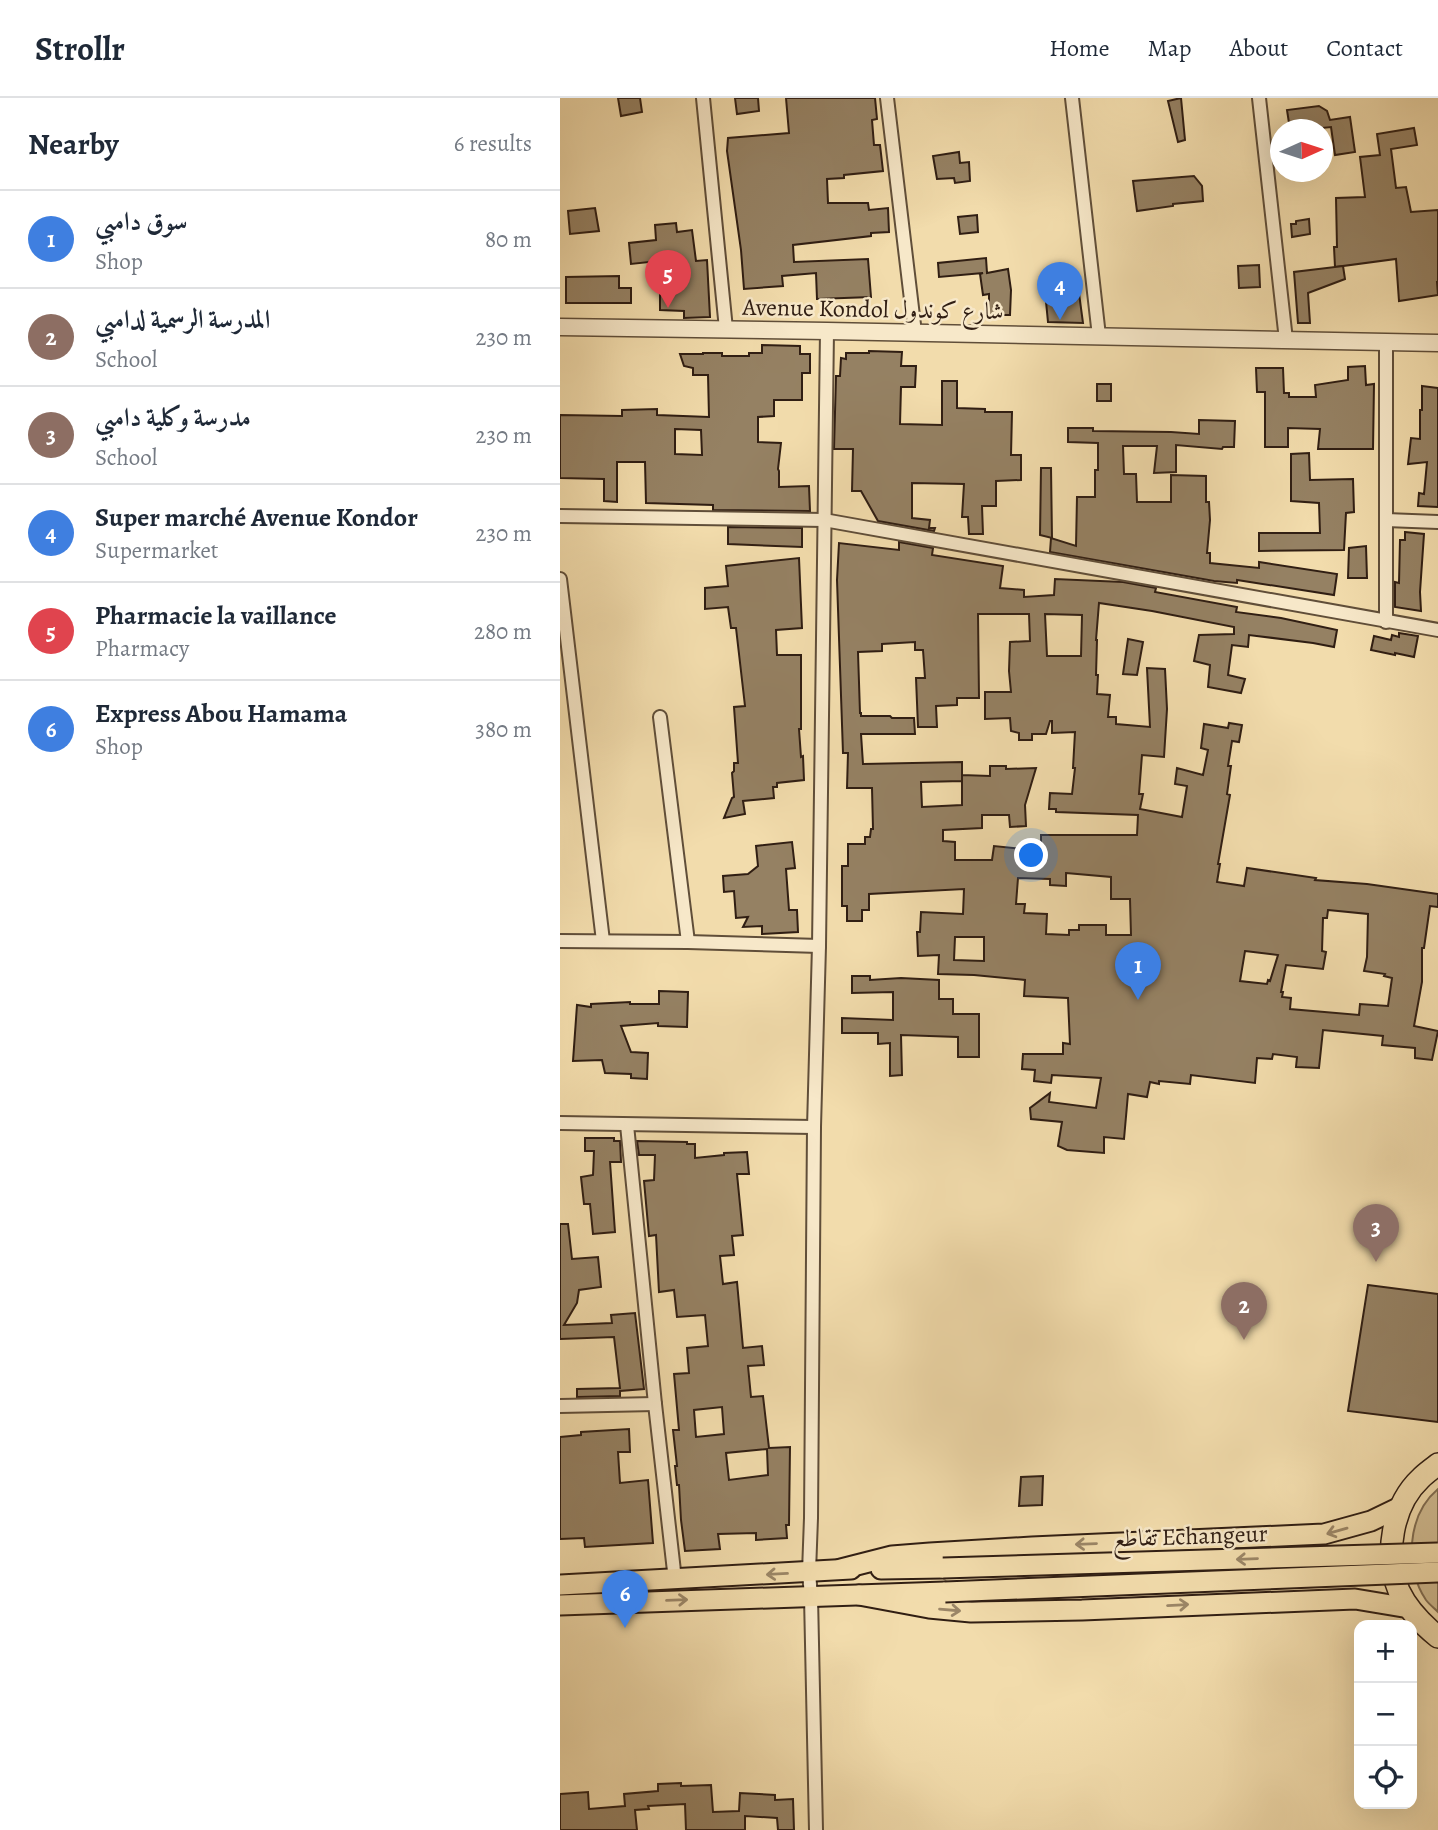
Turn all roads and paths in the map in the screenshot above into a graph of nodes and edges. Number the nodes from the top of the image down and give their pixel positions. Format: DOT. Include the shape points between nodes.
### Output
graph roads {
  1 [pos="702,98"];
  2 [pos="887,98"];
  3 [pos="1072,98"];
  4 [pos="1259,98"];
  5 [pos="560,327"];
  6 [pos="726,329"];
  7 [pos="827,331"];
  8 [pos="915,332"];
  9 [pos="1099,336"];
  10 [pos="1286,340"];
  11 [pos="1386,342"];
  12 [pos="1438,343"];
  13 [pos="560,516"];
  14 [pos="824,520"];
  15 [pos="1386,520"];
  16 [pos="1438,522"];
  17 [pos="560,579"];
  18 [pos="1386,622"];
  19 [pos="1438,630"];
  20 [pos="660,717"];
  21 [pos="560,941"];
  22 [pos="603,941"];
  23 [pos="688,942"];
  24 [pos="819,946"];
  25 [pos="560,1123"];
  26 [pos="627,1125"];
  27 [pos="814,1127"];
  28 [pos="655,1404"];
  29 [pos="560,1406"];
  30 [pos="1438,1464"];
  31 [pos="1400,1507"];
  32 [pos="1438,1553"];
  33 [pos="841,1569"];
  34 [pos="809,1572"];
  35 [pos="1438,1572"];
  36 [pos="676,1580"];
  37 [pos="560,1585"];
  38 [pos="859,1595"];
  39 [pos="811,1597"];
  40 [pos="560,1605"];
  41 [pos="1409,1608"];
  42 [pos="1438,1637"];
  43 [pos="816,1830"];
  1 -- 6 [label="street"];
  2 -- 8 [label="street"];
  3 -- 9 [label="street"];
  4 -- 10 [label="street"];
  5 -- 6 [label="street, Avenue Kondol شارع كوندول"];
  6 -- 7 [label="street, Avenue Kondol شارع كوندول"];
  7 -- 8 [label="street, Avenue Kondol شارع كوندول"];
  7 -- 14 [label="street"];
  8 -- 9 [label="street, Avenue Kondol شارع كوندول"];
  9 -- 10 [label="street, Avenue Kondol شارع كوندول"];
  10 -- 11 [label="street, Avenue Kondol شارع كوندول"];
  11 -- 12 [label="street, Avenue Kondol شارع كوندول"];
  11 -- 15 [label="street"];
  13 -- 14 [label="street"];
  14 -- 18 [label="street"];
  14 -- 24 [label="street"];
  15 -- 16 [label="street"];
  15 -- 18 [label="street"];
  17 -- 22 [label="street"];
  18 -- 19 [label="street"];
  20 -- 23 [label="street"];
  21 -- 22 [label="street"];
  22 -- 23 [label="street"];
  23 -- 24 [label="street"];
  24 -- 27 [label="street"];
  25 -- 26 [label="street"];
  26 -- 27 [label="street"];
  26 -- 28 [label="street"];
  27 -- 34 [label="street"];
  28 -- 29 [label="street"];
  28 -- 36 [label="street"];
  30 -- 31 [label="highway" via="1419,1480"];
  31 -- 33 [label="main road, one-way" via="1324,1534 930,1553 892,1556"];
  31 -- 41 [label="highway" via="1391,1555 1396,1582"];
  32 -- 33 [label="main road, تقاطع Echangeur, one-way, bridge"];
  33 -- 34 [label="main road"];
  34 -- 36 [label="main road, one-way"];
  34 -- 39 [label="street"];
  35 -- 38 [label="main road, bridge"];
  36 -- 37 [label="main road"];
  38 -- 39 [label="main road"];
  38 -- 41 [label="main road, one-way" via="971,1612 1355,1600"];
  40 -- 39 [label="main road, one-way"];
  39 -- 43 [label="street"];
  41 -- 42 [label="highway"];
}
